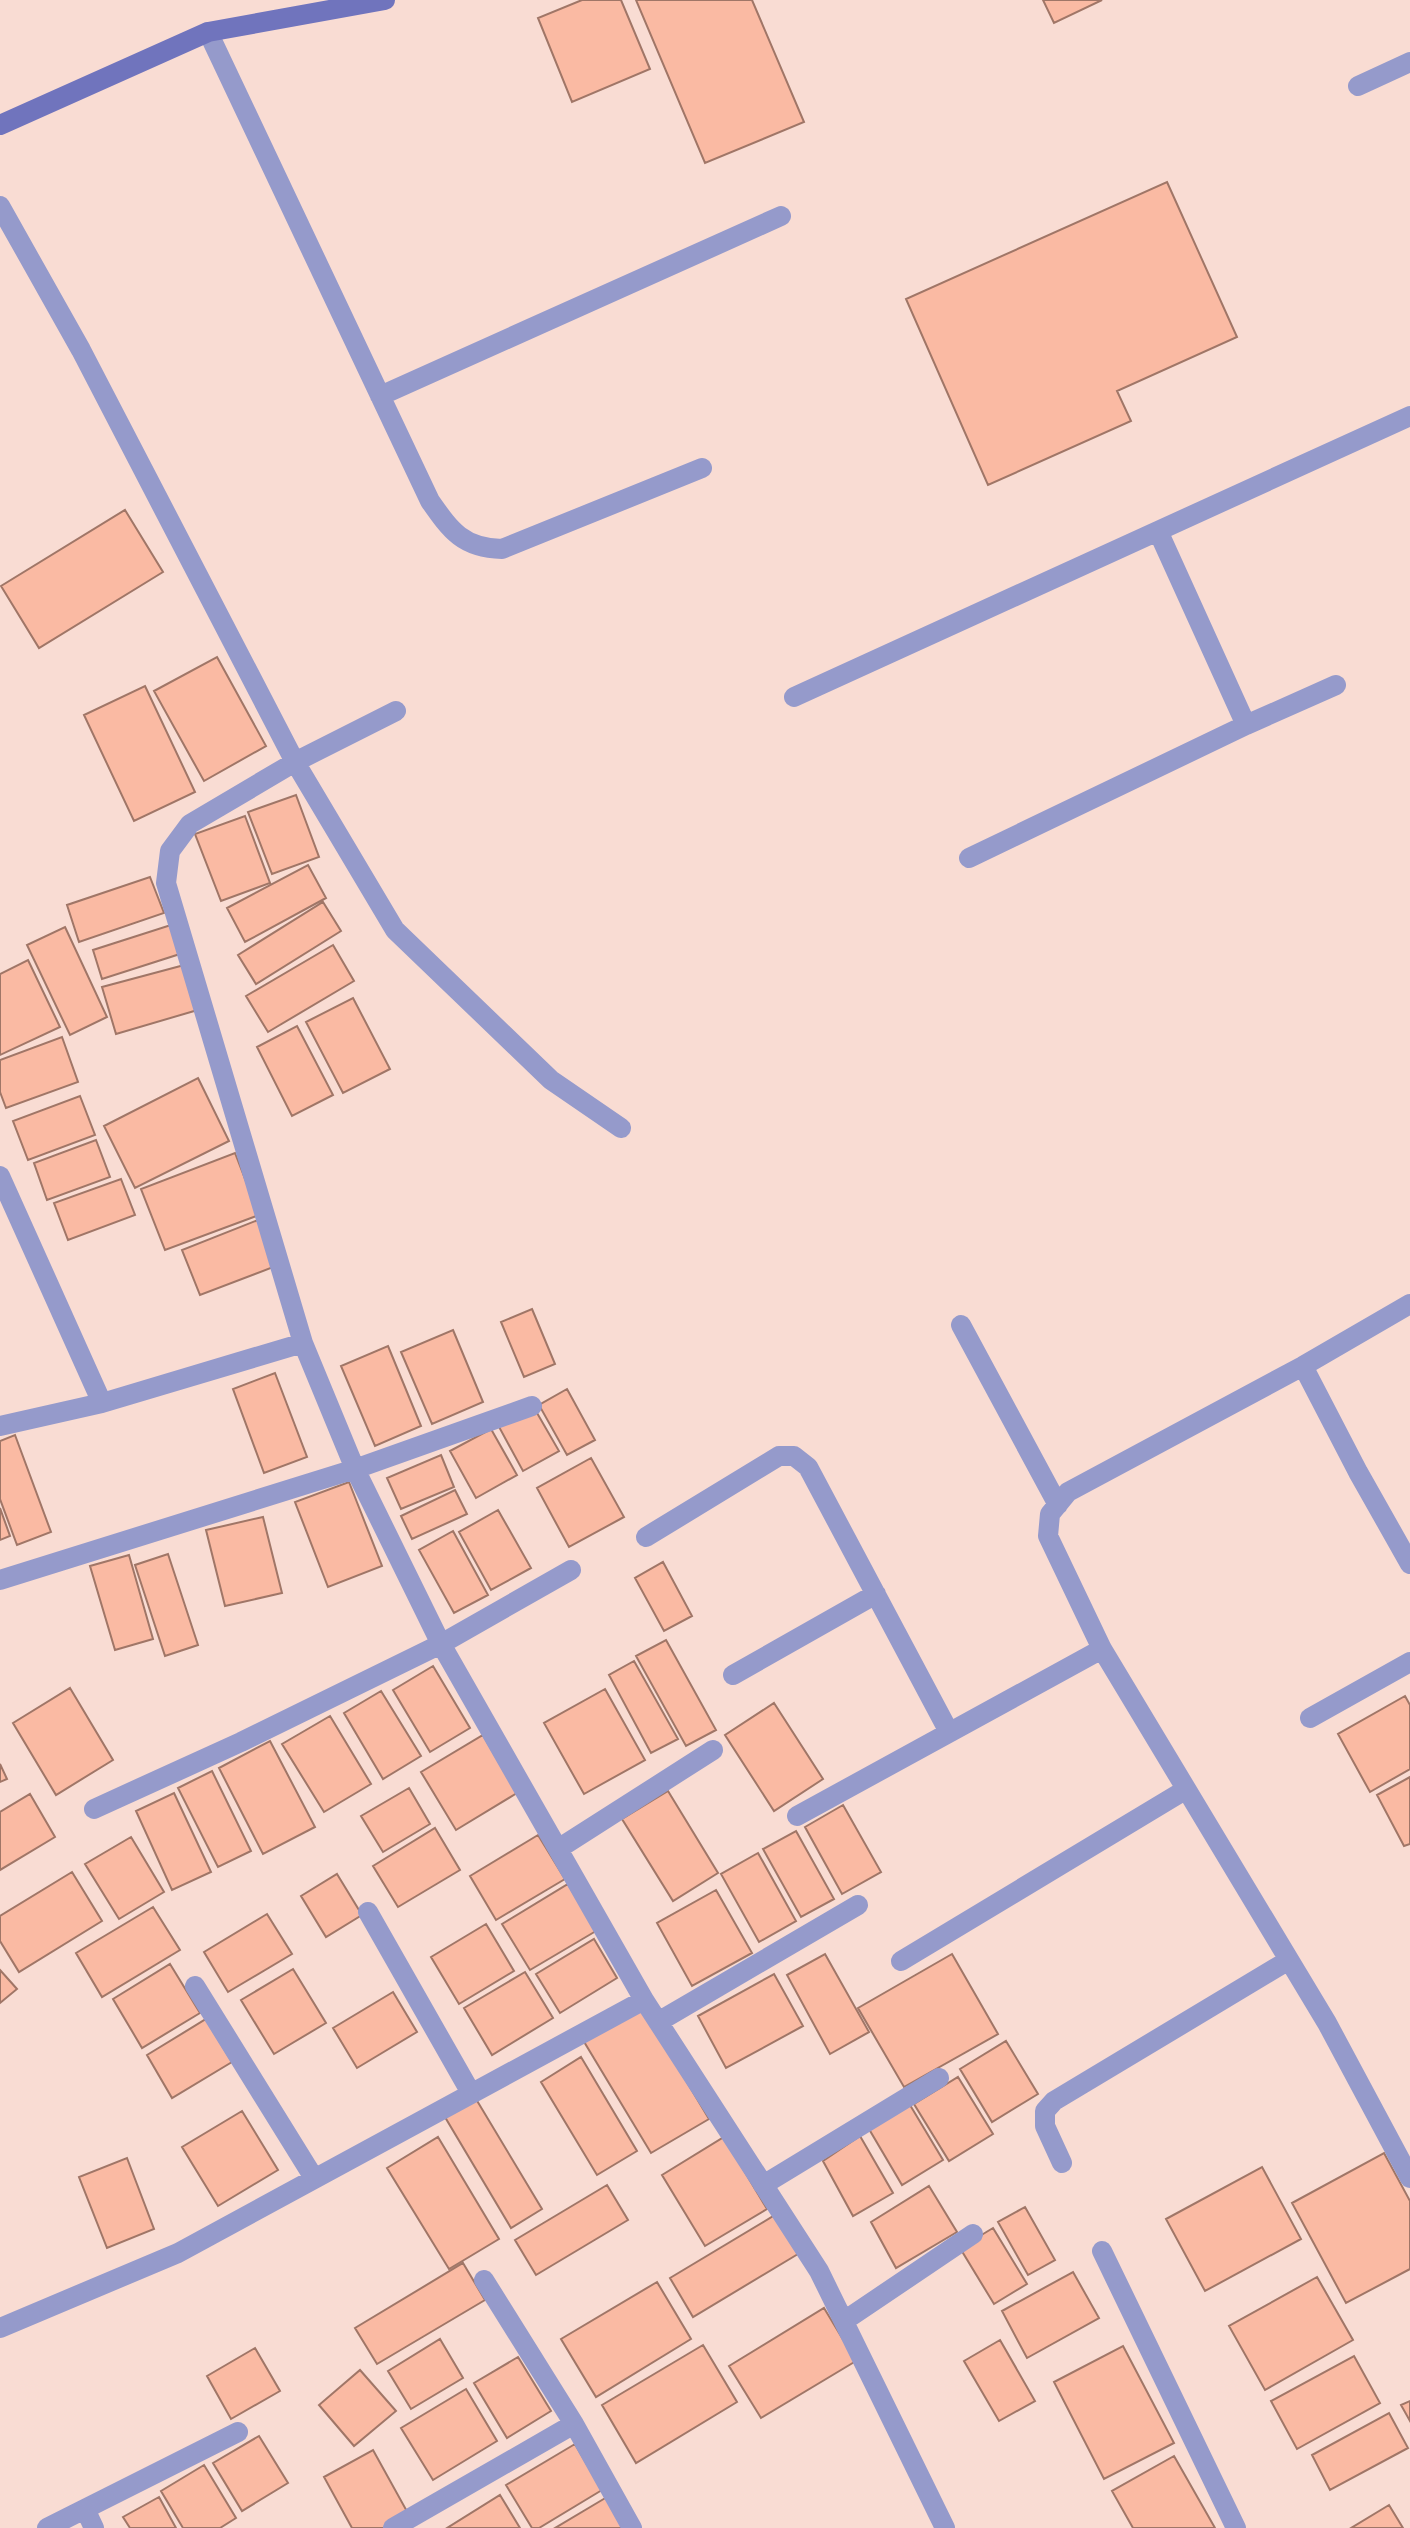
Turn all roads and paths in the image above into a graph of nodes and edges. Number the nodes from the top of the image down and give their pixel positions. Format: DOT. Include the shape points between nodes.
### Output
graph roads {
  1 [pos="385,0"];
  2 [pos="208,32"];
  3 [pos="1410,62"];
  4 [pos="1358,86"];
  5 [pos="0,125"];
  6 [pos="0,206"];
  7 [pos="781,216"];
  8 [pos="380,396"];
  9 [pos="1410,416"];
  10 [pos="702,468"];
  11 [pos="1158,531"];
  12 [pos="1336,685"];
  13 [pos="794,697"];
  14 [pos="396,711"];
  15 [pos="1246,725"];
  16 [pos="295,762"];
  17 [pos="969,858"];
  18 [pos="621,1128"];
  19 [pos="0,1176"];
  20 [pos="1410,1304"];
  21 [pos="961,1325"];
  22 [pos="303,1343"];
  23 [pos="1303,1366"];
  24 [pos="102,1403"];
  25 [pos="532,1406"];
  26 [pos="0,1426"];
  27 [pos="355,1469"];
  28 [pos="1058,1505"];
  29 [pos="646,1537"];
  30 [pos="1410,1564"];
  31 [pos="571,1570"];
  32 [pos="0,1580"];
  33 [pos="876,1594"];
  34 [pos="441,1644"];
  35 [pos="1102,1649"];
  36 [pos="1410,1662"];
  37 [pos="733,1675"];
  38 [pos="1310,1718"];
  39 [pos="949,1732"];
  40 [pos="713,1750"];
  41 [pos="1185,1790"];
  42 [pos="94,1809"];
  43 [pos="797,1816"];
  44 [pos="558,1849"];
  45 [pos="858,1905"];
  46 [pos="368,1912"];
  47 [pos="1289,1960"];
  48 [pos="901,1961"];
  49 [pos="195,1986"];
  50 [pos="644,2000"];
  51 [pos="658,2022"];
  52 [pos="939,2078"];
  53 [pos="471,2093"];
  54 [pos="1062,2163"];
  55 [pos="314,2178"];
  56 [pos="1410,2178"];
  57 [pos="763,2185"];
  58 [pos="973,2234"];
  59 [pos="1102,2251"];
  60 [pos="484,2280"];
  61 [pos="844,2321"];
  62 [pos="0,2328"];
  63 [pos="574,2424"];
  64 [pos="238,2432"];
  65 [pos="85,2509"];
  66 [pos="47,2528"];
  67 [pos="94,2528"];
  68 [pos="393,2528"];
  69 [pos="632,2528"];
  70 [pos="945,2528"];
  71 [pos="1236,2528"];
  1 -- 2 [label="street"];
  2 -- 5 [label="street"];
  2 -- 8 [label="street"];
  3 -- 4 [label="street"];
  6 -- 16 [label="street" via="81,350"];
  7 -- 8 [label="street"];
  8 -- 10 [label="street" via="430,501 452,531 481,549 502,549"];
  9 -- 11 [label="street"];
  11 -- 13 [label="street"];
  11 -- 15 [label="street"];
  12 -- 15 [label="street"];
  14 -- 16 [label="street"];
  15 -- 17 [label="street"];
  16 -- 18 [label="street" via="395,930 551,1080"];
  16 -- 22 [label="street" via="190,824 170,851 166,883"];
  19 -- 24 [label="street"];
  20 -- 23 [label="street"];
  21 -- 28 [label="street"];
  22 -- 24 [label="street"];
  22 -- 27 [label="street"];
  23 -- 28 [label="street" via="1068,1492"];
  23 -- 30 [label="street"];
  24 -- 26 [label="street"];
  25 -- 27 [label="street"];
  27 -- 32 [label="street"];
  27 -- 34 [label="street"];
  28 -- 35 [label="street" via="1050,1514 1048,1536"];
  29 -- 33 [label="street" via="779,1456 794,1456 808,1467"];
  31 -- 34 [label="street"];
  33 -- 37 [label="street"];
  33 -- 39 [label="street"];
  34 -- 42 [label="street"];
  34 -- 44 [label="street"];
  35 -- 39 [label="street"];
  35 -- 41 [label="street"];
  36 -- 38 [label="street"];
  39 -- 43 [label="street"];
  40 -- 44 [label="street"];
  41 -- 47 [label="street"];
  41 -- 48 [label="street"];
  44 -- 50 [label="street"];
  45 -- 51 [label="street"];
  46 -- 53 [label="street"];
  47 -- 54 [label="street" via="1054,2101 1045,2111 1045,2126"];
  47 -- 56 [label="street"];
  49 -- 55 [label="street"];
  50 -- 51 [label="street"];
  50 -- 53 [label="street"];
  51 -- 57 [label="street"];
  52 -- 57 [label="street"];
  53 -- 55 [label="street"];
  55 -- 62 [label="street" via="178,2253"];
  57 -- 61 [label="street" via="819,2271"];
  58 -- 61 [label="street"];
  59 -- 71 [label="street"];
  60 -- 63 [label="street"];
  61 -- 70 [label="street"];
  63 -- 68 [label="street"];
  63 -- 69 [label="street"];
  64 -- 65 [label="street"];
  65 -- 66 [label="street"];
  65 -- 67 [label="street"];
}
